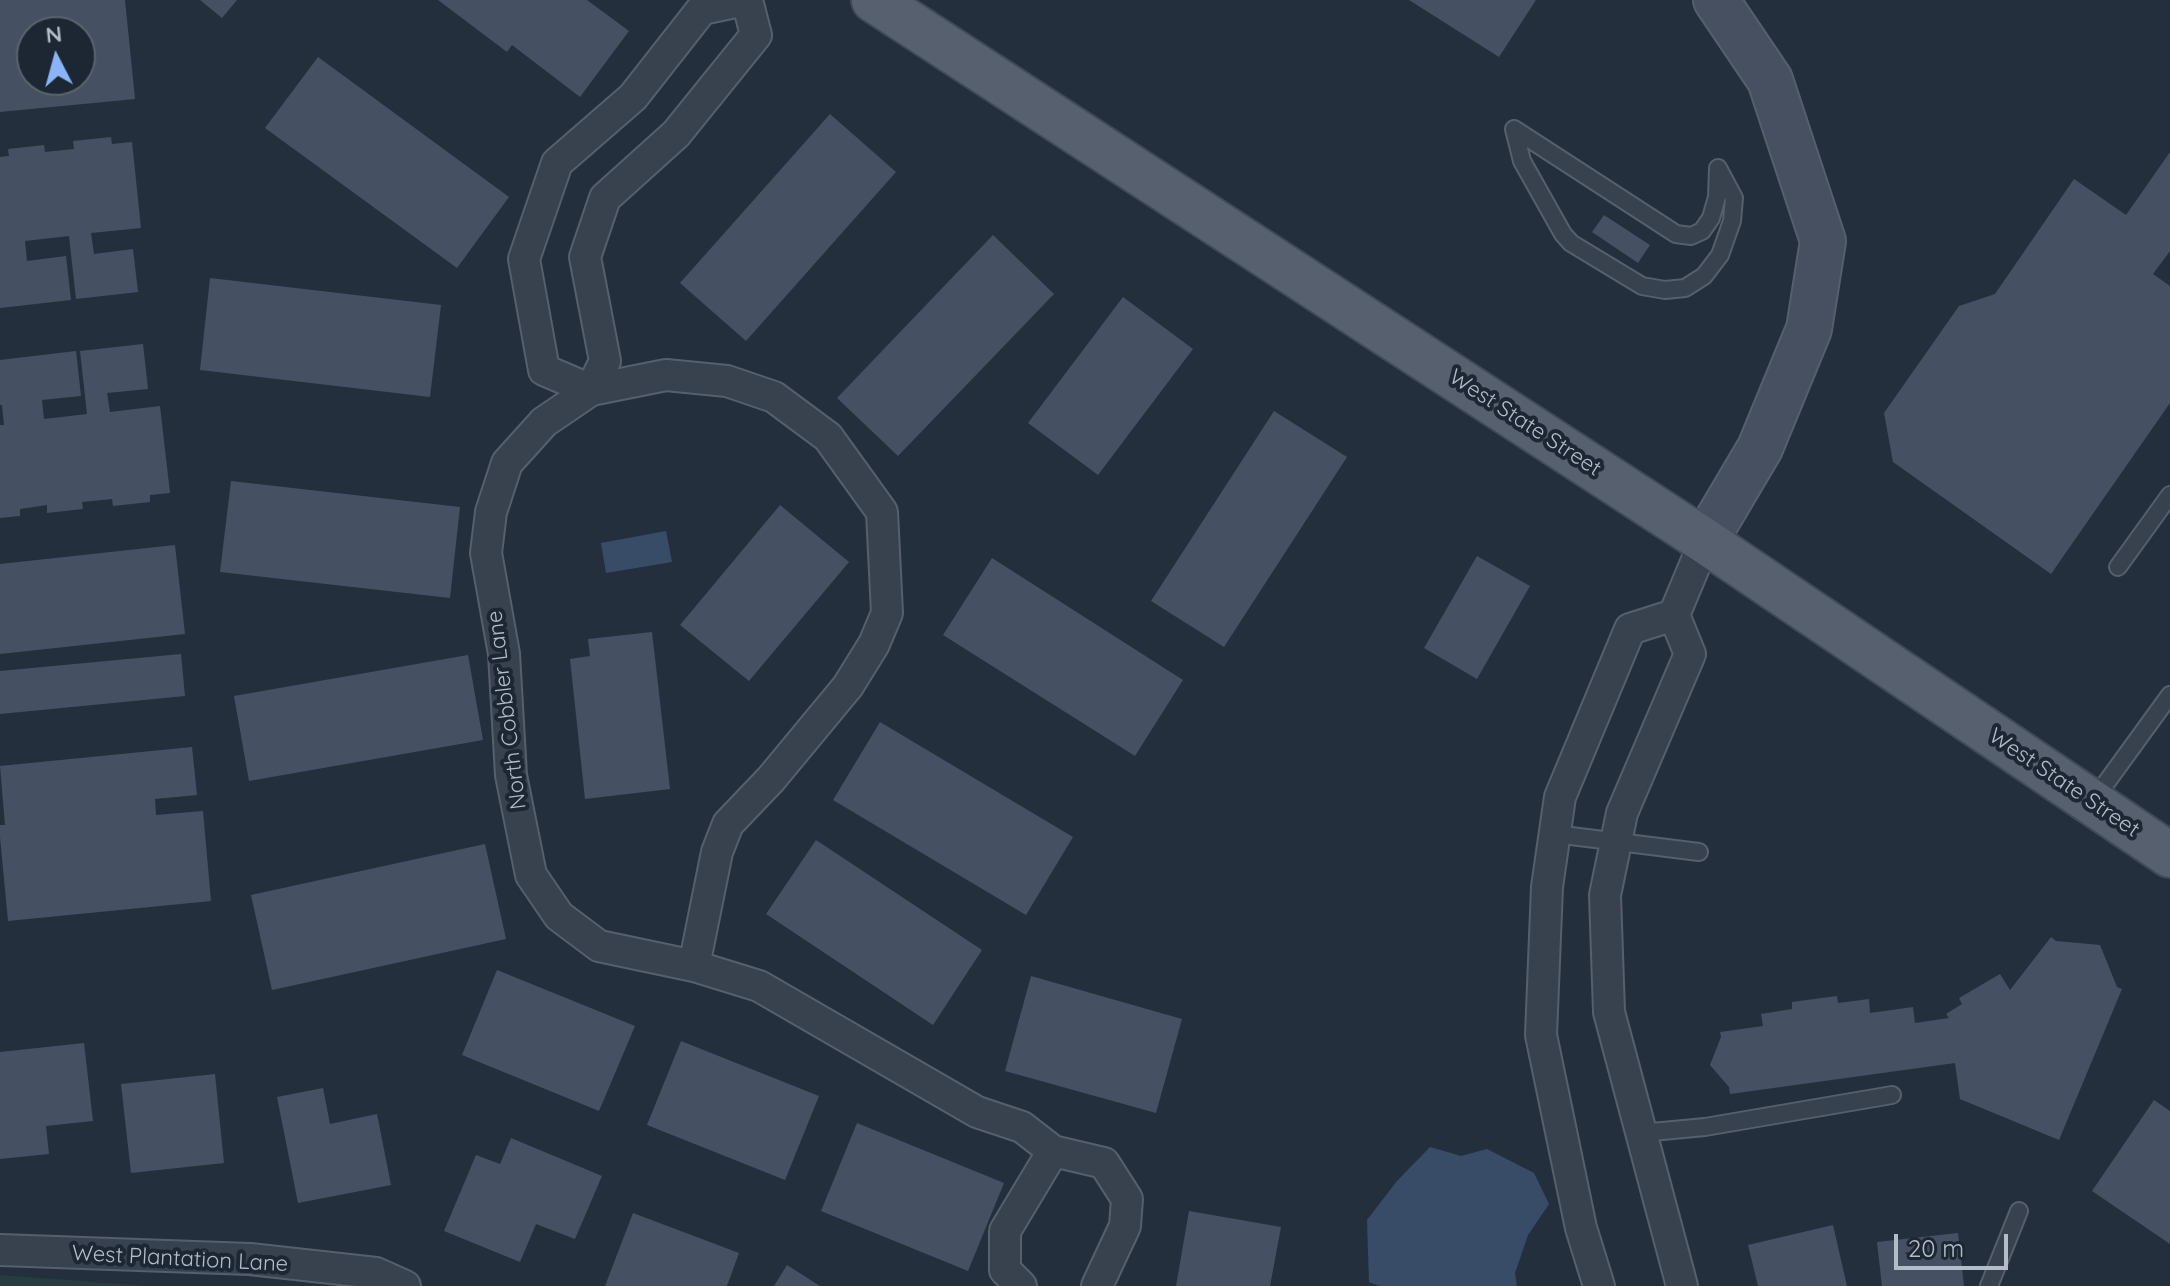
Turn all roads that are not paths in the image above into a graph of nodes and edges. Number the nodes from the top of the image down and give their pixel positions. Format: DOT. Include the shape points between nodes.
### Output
graph roads {
  1 [pos="746,0"];
  2 [pos="874,0"];
  3 [pos="1716,0"];
  4 [pos="1514,129"];
  5 [pos="591,390"];
  6 [pos="2170,495"];
  7 [pos="1705,541"];
  8 [pos="2118,567"];
  9 [pos="1674,615"];
  10 [pos="2170,695"];
  11 [pos="2092,802"];
  12 [pos="1555,834"];
  13 [pos="1616,841"];
  14 [pos="1699,852"];
  15 [pos="2170,855"];
  16 [pos="694,966"];
  17 [pos="1892,1095"];
  18 [pos="1641,1133"];
  19 [pos="1053,1151"];
  20 [pos="2019,1211"];
  21 [pos="0,1250"];
  22 [pos="405,1286"];
  23 [pos="1021,1286"];
  24 [pos="1097,1286"];
  25 [pos="1599,1286"];
  26 [pos="1682,1286"];
  27 [pos="1989,1286"];
  1 -- 5 [label="street" via="756,35 676,134 605,198 585,257 605,361"];
  1 -- 5 [label="street" via="702,9 633,97 557,163 524,259 544,370"];
  2 -- 7 [label="main road, West State Street"];
  3 -- 7 [label="street" via="1770,80 1823,241 1809,329 1760,448"];
  4 -- 4 [label="lane" via="1522,161 1571,243 1642,286 1665,290 1695,282 1720,255 1734,198 1718,168 1711,218 1702,231 1676,234"];
  5 -- 16 [label="street, North Cobbler Lane" via="544,422 507,463 491,512 486,553 504,654 511,775 531,875 559,916 599,946"];
  5 -- 16 [label="street, North Cobbler Lane" via="666,375 727,381 774,397 828,437 882,512 887,613 874,644 838,698 728,824 717,852"];
  6 -- 8 [label="lane"];
  7 -- 9 [label="street"];
  7 -- 11 [label="main road, West State Street"];
  9 -- 12 [label="street" via="1630,629 1560,797"];
  9 -- 13 [label="street" via="1690,654 1622,813"];
  10 -- 11 [label="lane"];
  11 -- 15 [label="main road, West State Street"];
  12 -- 13 [label="lane"];
  12 -- 25 [label="street" via="1547,887 1541,1035 1581,1228"];
  13 -- 14 [label="lane"];
  13 -- 18 [label="street" via="1605,895 1609,1012"];
  16 -- 19 [label="street, North Cobbler Lane" via="759,986 977,1112 1022,1127"];
  17 -- 18 [label="lane"];
  18 -- 26 [label="street"];
  19 -- 23 [label="street" via="1005,1231 1005,1270"];
  19 -- 24 [label="street, North Cobbler Lane" via="1104,1163 1127,1199 1125,1226"];
  20 -- 27 [label="lane"];
  21 -- 22 [label="street, West Plantation Lane" via="250,1259 376,1273"];
}
